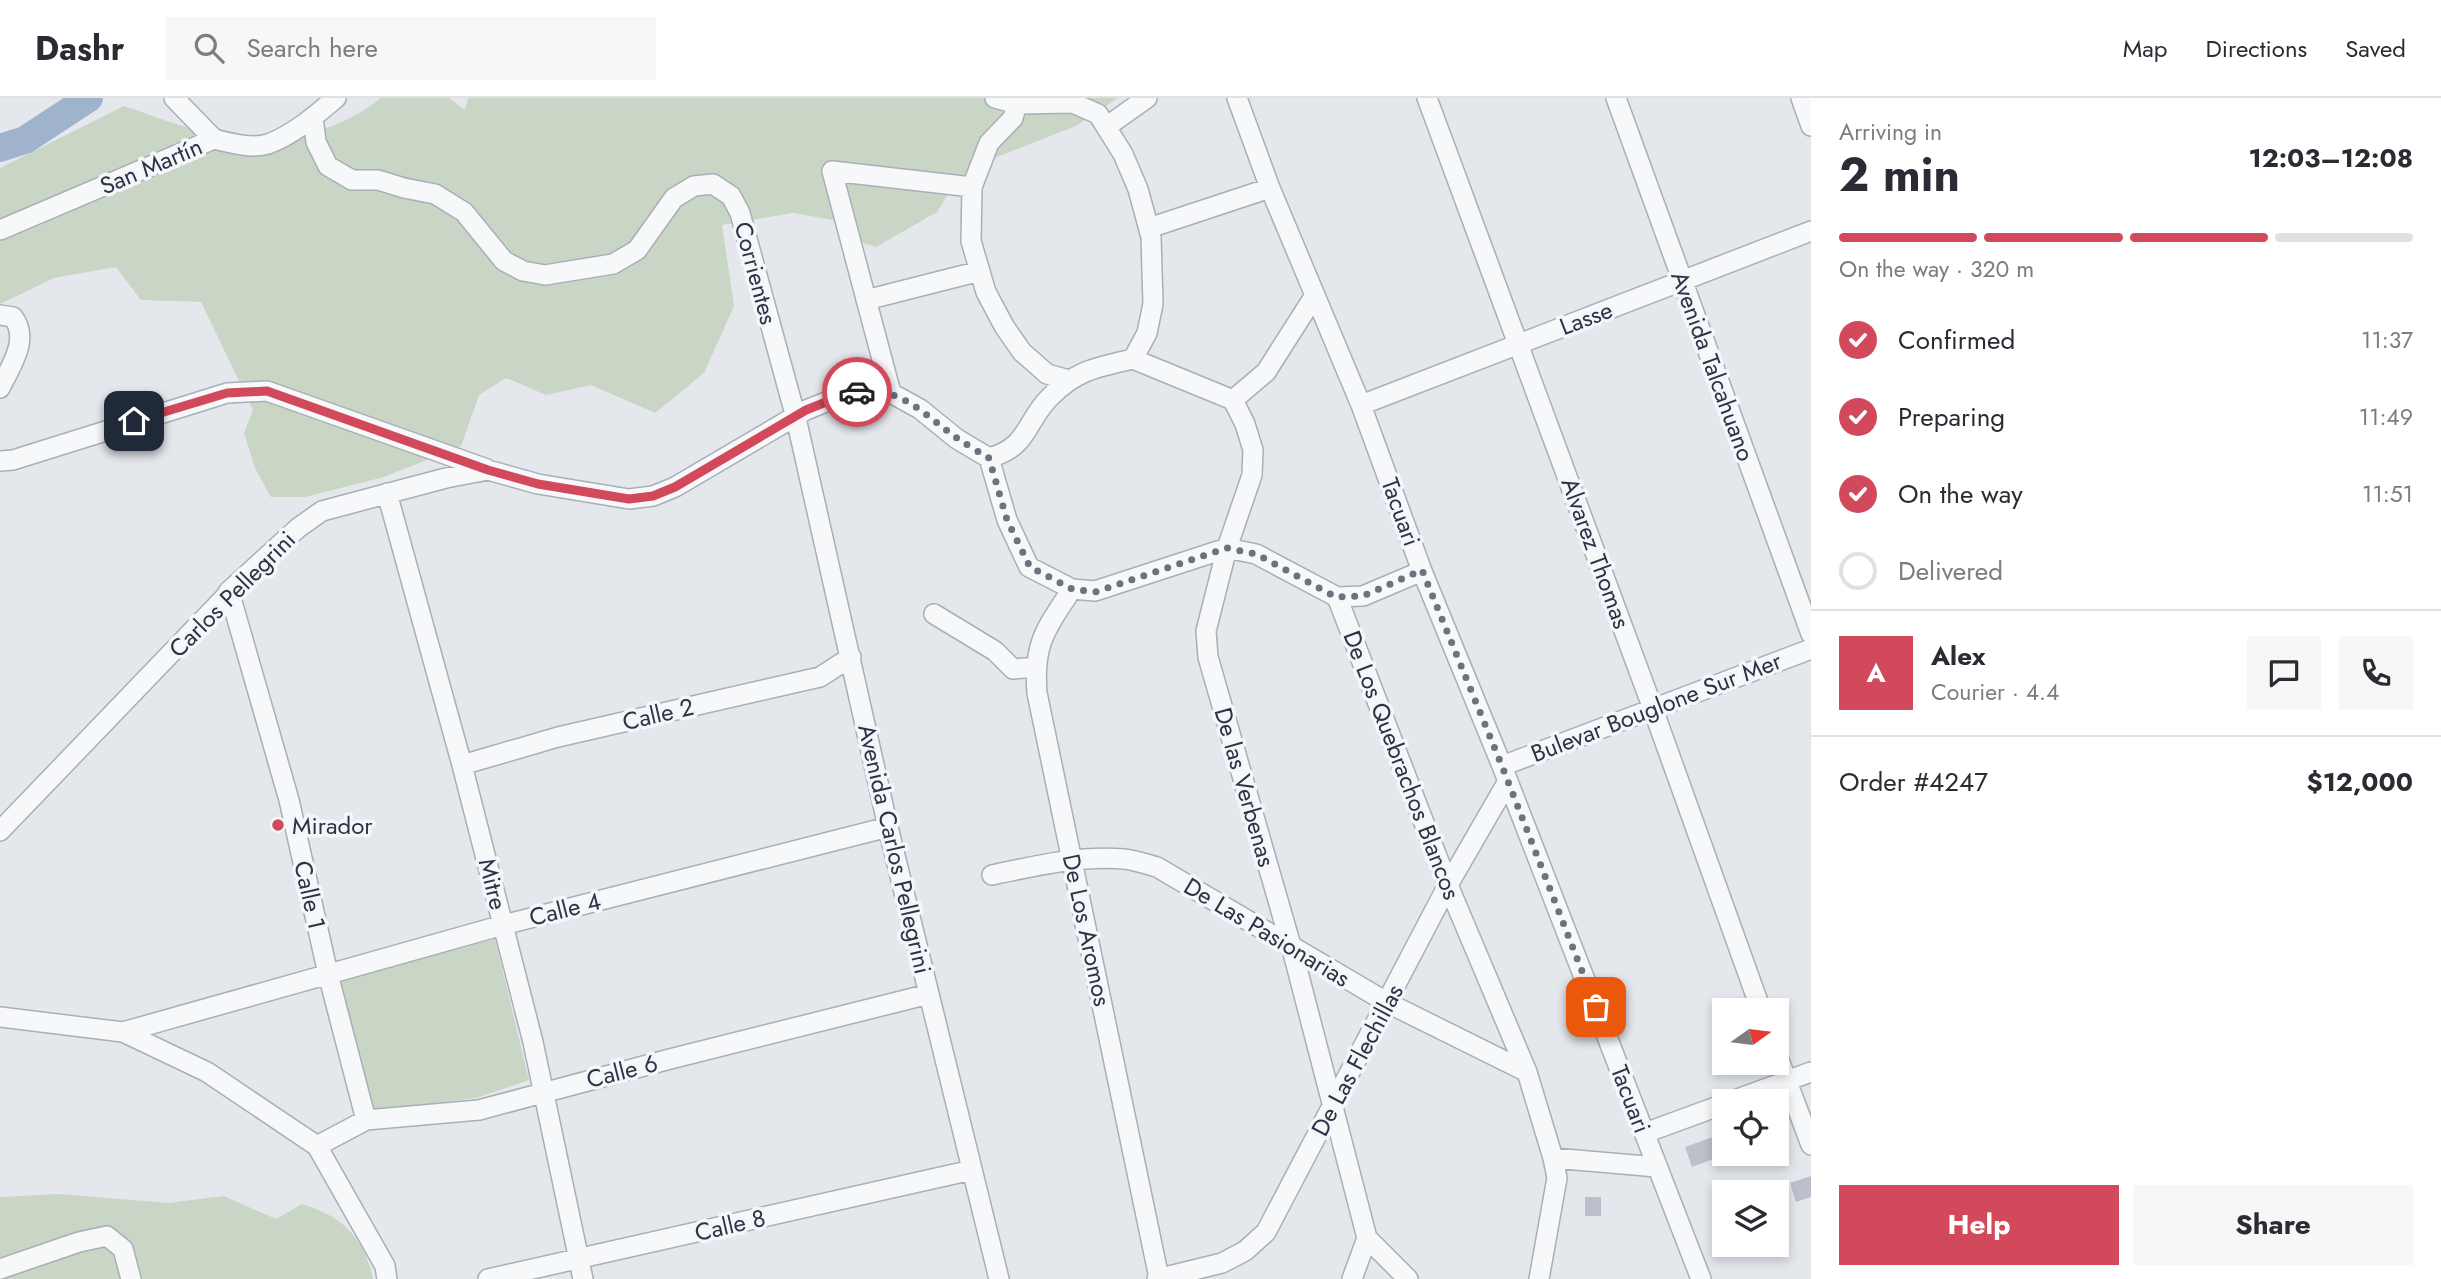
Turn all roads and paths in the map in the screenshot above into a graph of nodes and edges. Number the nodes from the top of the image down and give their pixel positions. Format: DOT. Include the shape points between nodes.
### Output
graph roads {
  1 [pos="174,98"];
  2 [pos="336,98"];
  3 [pos="995,98"];
  4 [pos="1147,98"];
  5 [pos="1237,98"];
  6 [pos="1427,98"];
  7 [pos="1616,98"];
  8 [pos="1801,98"];
  9 [pos="1017,104"];
  10 [pos="313,117"];
  11 [pos="1811,126"];
  12 [pos="1106,127"];
  13 [pos="214,139"];
  14 [pos="972,187"];
  15 [pos="1270,188"];
  16 [pos="1149,228"];
  17 [pos="0,230"];
  18 [pos="1811,231"];
  19 [pos="980,271"];
  20 [pos="1681,281"];
  21 [pos="1315,295"];
  22 [pos="866,300"];
  23 [pos="0,314"];
  24 [pos="1518,344"];
  25 [pos="1133,359"];
  26 [pos="1069,380"];
  27 [pos="0,388"];
  28 [pos="891,393"];
  29 [pos="1233,400"];
  30 [pos="1361,405"];
  31 [pos="796,418"];
  32 [pos="989,458"];
  33 [pos="0,461"];
  34 [pos="488,470"];
  35 [pos="387,493"];
  36 [pos="1227,548"];
  37 [pos="1422,570"];
  38 [pos="1072,589"];
  39 [pos="229,591"];
  40 [pos="1336,597"];
  41 [pos="934,614"];
  42 [pos="1811,634"];
  43 [pos="1811,649"];
  44 [pos="851,657"];
  45 [pos="1035,667"];
  46 [pos="1653,709"];
  47 [pos="462,765"];
  48 [pos="1505,774"];
  49 [pos="888,827"];
  50 [pos="0,831"];
  51 [pos="1073,862"];
  52 [pos="992,875"];
  53 [pos="1448,885"];
  54 [pos="503,925"];
  55 [pos="1292,949"];
  56 [pos="328,974"];
  57 [pos="929,994"];
  58 [pos="1757,998"];
  59 [pos="1388,1003"];
  60 [pos="0,1017"];
  61 [pos="123,1032"];
  62 [pos="1527,1072"];
  63 [pos="1811,1072"];
  64 [pos="1785,1075"];
  65 [pos="1787,1081"];
  66 [pos="1765,1089"];
  67 [pos="542,1092"];
  68 [pos="1333,1107"];
  69 [pos="1712,1108"];
  70 [pos="366,1120"];
  71 [pos="1645,1133"];
  72 [pos="1811,1145"];
  73 [pos="317,1146"];
  74 [pos="1553,1158"];
  75 [pos="1657,1167"];
  76 [pos="972,1170"];
  77 [pos="1367,1238"];
  78 [pos="579,1258"];
  79 [pos="0,1269"];
  80 [pos="131,1279"];
  81 [pos="387,1279"];
  82 [pos="488,1279"];
  83 [pos="583,1279"];
  84 [pos="999,1279"];
  85 [pos="1158,1279"];
  86 [pos="1352,1279"];
  87 [pos="1408,1279"];
  88 [pos="1539,1279"];
  89 [pos="1701,1279"];
  1 -- 13 [label="street"];
  2 -- 10 [label="street, San Martín"];
  3 -- 9 [label="street"];
  4 -- 12 [label="street"];
  5 -- 15 [label="street, Tacuari"];
  6 -- 24 [label="street, Alvarez Thomas"];
  7 -- 20 [label="street, Avenida Talcahuano"];
  8 -- 11 [label="street"];
  9 -- 12 [label="street" via="1073,103 1098,114"];
  9 -- 14 [label="street" via="1013,118 989,144"];
  10 -- 13 [label="street, San Martín" via="266,144"];
  10 -- 31 [label="street, Corrientes" via="316,142 328,166 352,180 378,180 435,194 464,212 504,261 545,275 613,264 637,250 674,198 694,186 713,184 731,196 740,213"];
  12 -- 16 [label="street" via="1138,189"];
  13 -- 17 [label="street, San Martín"];
  14 -- 19 [label="street" via="971,241"];
  14 -- 22 [label="street" via="832,171"];
  15 -- 16 [label="street"];
  15 -- 21 [label="street, Tacuari"];
  16 -- 25 [label="street" via="1153,304 1147,334"];
  18 -- 20 [label="street, Lasse"];
  19 -- 22 [label="street"];
  19 -- 26 [label="street" via="986,292 1022,352 1047,374"];
  20 -- 24 [label="street, Lasse"];
  20 -- 42 [label="street, Avenida Talcahuano"];
  21 -- 29 [label="street" via="1266,372"];
  21 -- 30 [label="street, Tacuari"];
  22 -- 28 [label="street"];
  23 -- 27 [label="street" via="13,317 21,335"];
  24 -- 30 [label="street, Lasse"];
  24 -- 46 [label="street, Alvarez Thomas"];
  25 -- 26 [label="street" via="1090,368"];
  25 -- 29 [label="street"];
  26 -- 32 [label="street" via="1047,399 1007,453"];
  28 -- 31 [label="street, Carlos Pellegrini" via="846,394"];
  28 -- 32 [label="street"];
  29 -- 36 [label="street, De las Verbenas" via="1253,450 1252,475"];
  30 -- 37 [label="street, Tacuari"];
  31 -- 34 [label="street, Carlos Pellegrini" via="653,496 629,499 590,493"];
  31 -- 44 [label="street, Avenida Carlos Pellegrini"];
  32 -- 38 [label="street" via="1007,520 1030,567"];
  33 -- 34 [label="street" via="227,393 251,390 267,391"];
  34 -- 35 [label="street, Carlos Pellegrini"];
  35 -- 39 [label="street, Carlos Pellegrini" via="322,511"];
  35 -- 47 [label="street, Mitre"];
  36 -- 38 [label="street" via="1095,592"];
  36 -- 40 [label="street" via="1256,554"];
  36 -- 55 [label="street, De las Verbenas" via="1206,631 1208,657"];
  37 -- 40 [label="street" via="1363,596"];
  37 -- 48 [label="street, Tacuari"];
  38 -- 45 [label="street, De Los Aromos" via="1043,633"];
  39 -- 50 [label="street, Carlos Pellegrini"];
  39 -- 56 [label="street, Calle 1" via="289,800"];
  40 -- 53 [label="street, De Los Quebrachos Blancos"];
  41 -- 45 [label="street" via="995,651 1013,669"];
  43 -- 46 [label="street, Bulevar Bouglone Sur Mer"];
  44 -- 47 [label="street, Calle 2" via="820,677 558,737"];
  44 -- 49 [label="street, Avenida Carlos Pellegrini"];
  45 -- 51 [label="street, De Los Aromos" via="1046,743"];
  46 -- 48 [label="street, Bulevar Bouglone Sur Mer"];
  46 -- 58 [label="street, Alvarez Thomas"];
  47 -- 54 [label="street, Mitre"];
  48 -- 53 [label="street, De Las Flechillas"];
  48 -- 71 [label="street, Tacuari"];
  49 -- 54 [label="street, Calle 4"];
  49 -- 57 [label="street, Avenida Carlos Pellegrini"];
  51 -- 52 [label="street, De Las Pasionarias"];
  51 -- 55 [label="street, De Las Pasionarias" via="1127,859 1157,867"];
  51 -- 85 [label="street, De Los Aromos"];
  53 -- 59 [label="street, De Las Flechillas"];
  53 -- 62 [label="street, De Los Quebrachos Blancos"];
  54 -- 56 [label="street, Calle 4"];
  54 -- 67 [label="street, Mitre"];
  55 -- 59 [label="street, De Las Pasionarias"];
  55 -- 68 [label="street, De las Verbenas"];
  56 -- 61 [label="street, Calle 4"];
  56 -- 70 [label="street, Calle 1"];
  57 -- 67 [label="street, Calle 6"];
  57 -- 76 [label="street, Avenida Carlos Pellegrini"];
  59 -- 62 [label="street, De Las Pasionarias"];
  59 -- 68 [label="street, De Las Flechillas"];
  60 -- 61 [label="street"];
  61 -- 73 [label="street" via="207,1072"];
  62 -- 74 [label="street, De Los Quebrachos Blancos"];
  63 -- 65 [label="street"];
  64 -- 65 [label="street"];
  65 -- 66 [label="street"];
  65 -- 72 [label="street"];
  67 -- 70 [label="street, Calle 6" via="479,1110"];
  67 -- 78 [label="street, Mitre"];
  68 -- 77 [label="street, De las Verbenas"];
  68 -- 85 [label="street, De Las Flechillas" via="1266,1232 1222,1263"];
  69 -- 71 [label="street"];
  70 -- 73 [label="street, Calle 6"];
  71 -- 75 [label="street, Tacuari"];
  73 -- 81 [label="street" via="385,1266"];
  74 -- 75 [label="street"];
  74 -- 88 [label="street, De Los Quebrachos Blancos" via="1557,1178"];
  75 -- 89 [label="street, Tacuari"];
  76 -- 78 [label="street, Calle 8"];
  76 -- 84 [label="street, Avenida Carlos Pellegrini"];
  77 -- 86 [label="street"];
  77 -- 87 [label="street"];
  78 -- 82 [label="street, Calle 8"];
  78 -- 83 [label="street, Mitre"];
  79 -- 80 [label="street" via="107,1236 123,1249"];
}
